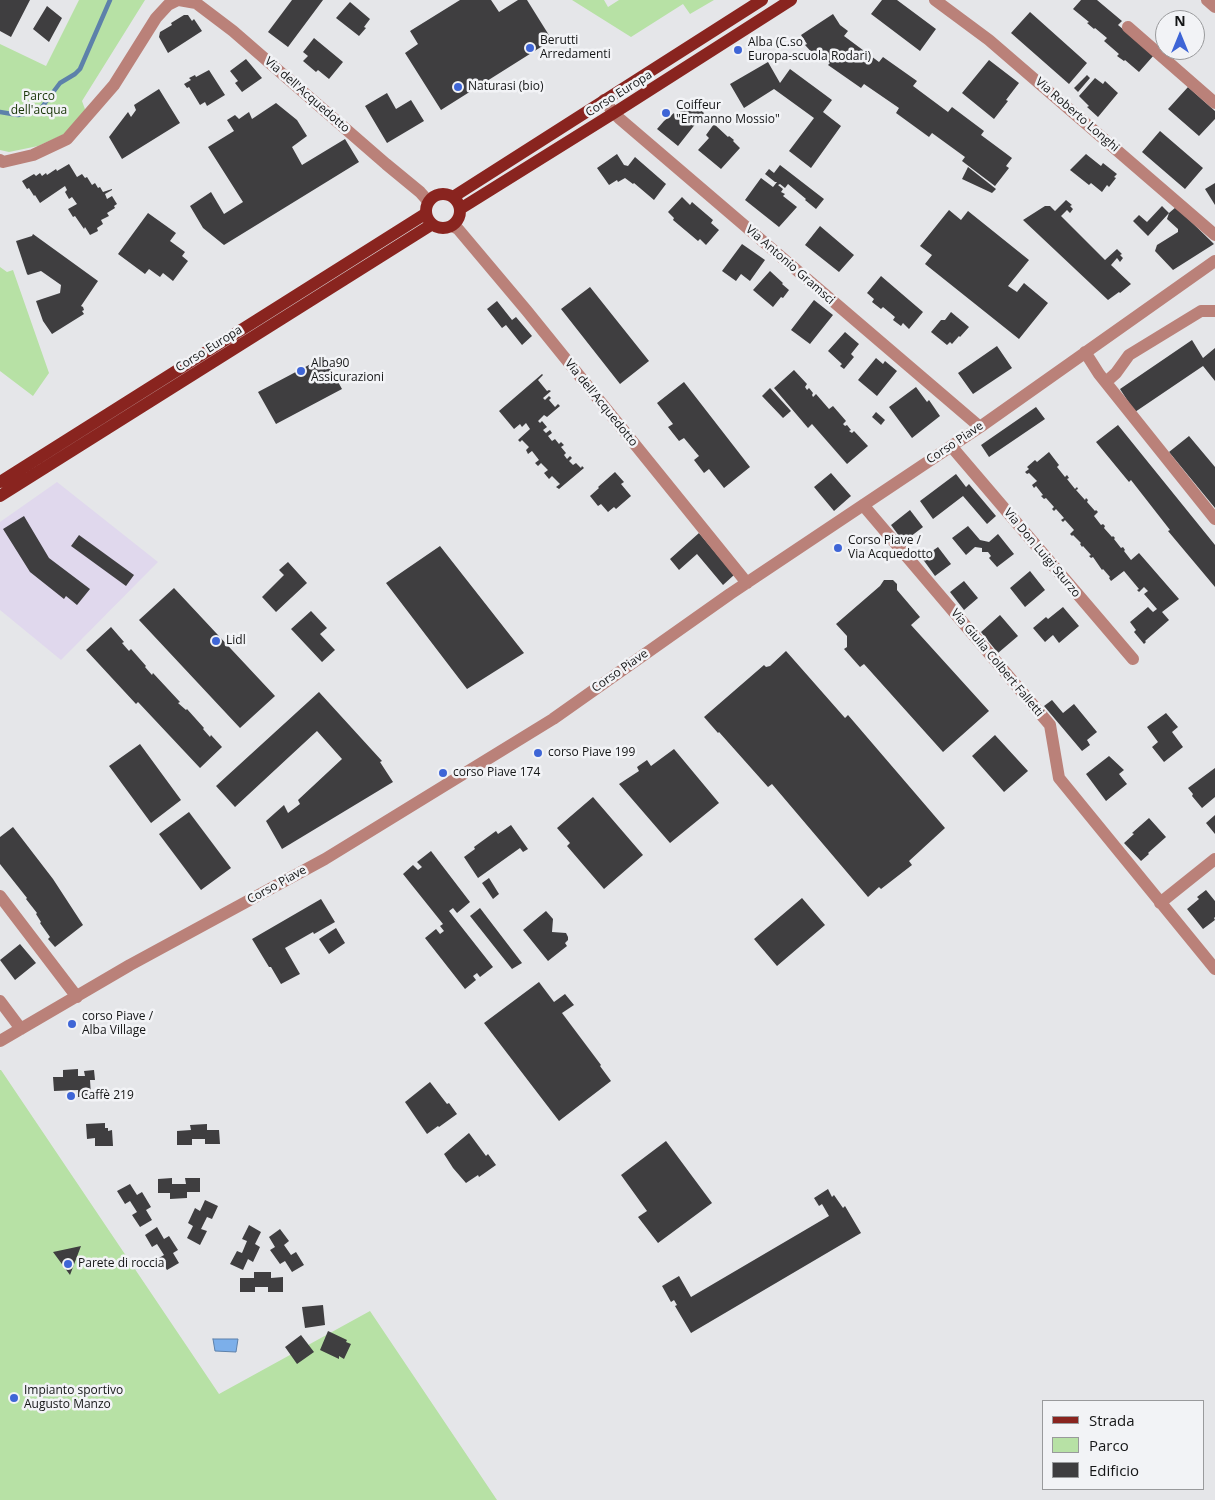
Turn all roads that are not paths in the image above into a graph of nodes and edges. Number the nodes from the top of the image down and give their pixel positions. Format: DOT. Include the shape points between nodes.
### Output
graph roads {
  1 [pos="178,0"];
  2 [pos="762,0"];
  3 [pos="791,0"];
  4 [pos="935,0"];
  5 [pos="1207,0"];
  6 [pos="1215,7"];
  7 [pos="1128,27"];
  8 [pos="604,100"];
  9 [pos="1215,103"];
  10 [pos="614,114"];
  11 [pos="1,161"];
  12 [pos="453,196"];
  13 [pos="460,209"];
  14 [pos="428,213"];
  15 [pos="452,226"];
  16 [pos="1215,235"];
  17 [pos="1215,261"];
  18 [pos="1215,311"];
  19 [pos="1085,352"];
  20 [pos="1106,382"];
  21 [pos="980,427"];
  22 [pos="951,446"];
  23 [pos="0,482"];
  24 [pos="0,496"];
  25 [pos="863,505"];
  26 [pos="1215,519"];
  27 [pos="747,583"];
  28 [pos="1133,660"];
  29 [pos="1215,859"];
  30 [pos="0,896"];
  31 [pos="1160,904"];
  32 [pos="1215,968"];
  33 [pos="77,997"];
  34 [pos="0,1001"];
  35 [pos="21,1029"];
  36 [pos="0,1041"];
  1 -- 11 [label="street, Via dell'Acquedotto" via="168,4 156,18 114,85 67,139 33,155"];
  1 -- 14 [label="street, Via dell'Acquedotto" via="196,3 233,32 420,192"];
  2 -- 8 [label="main road, Corso Europa"];
  3 -- 10 [label="main road, Corso Europa"];
  4 -- 16 [label="street, Via Roberto Longhi" via="989,40"];
  5 -- 6 [label="street"];
  7 -- 9 [label="street"];
  8 -- 10 [label="street, Via Antonio Gramsci"];
  8 -- 12 [label="main road, Corso Europa"];
  10 -- 13 [label="main road, Corso Europa"];
  10 -- 21 [label="street, Via Antonio Gramsci"];
  12 -- 13 [label="main road"];
  12 -- 14 [label="main road" via="435,195"];
  13 -- 15 [label="main road" via="460,216"];
  14 -- 15 [label="main road" via="442,229"];
  14 -- 23 [label="main road, Corso Europa"];
  14 -- 24 [label="main road, Corso Europa"];
  15 -- 27 [label="street, Via dell'Acquedotto" via="458,229 527,311"];
  17 -- 19 [label="street, Corso Piave"];
  18 -- 20 [label="street" via="1201,310 1129,356"];
  19 -- 20 [label="street"];
  19 -- 21 [label="street, Corso Piave"];
  20 -- 26 [label="street"];
  21 -- 22 [label="street, Corso Piave"];
  22 -- 25 [label="street, Corso Piave"];
  22 -- 28 [label="street, Via Don Luigi Sturzo"];
  25 -- 27 [label="street, Corso Piave"];
  25 -- 31 [label="street, Via Giulia Colbert Falletti" via="1050,725 1059,778"];
  27 -- 33 [label="street, Corso Piave" via="553,719 325,859"];
  29 -- 31 [label="street"];
  30 -- 33 [label="street"];
  31 -- 32 [label="street, Via Giulia Colbert Falletti"];
  33 -- 35 [label="street, Corso Piave"];
  34 -- 35 [label="street"];
  35 -- 36 [label="street, Corso Piave"];
}
